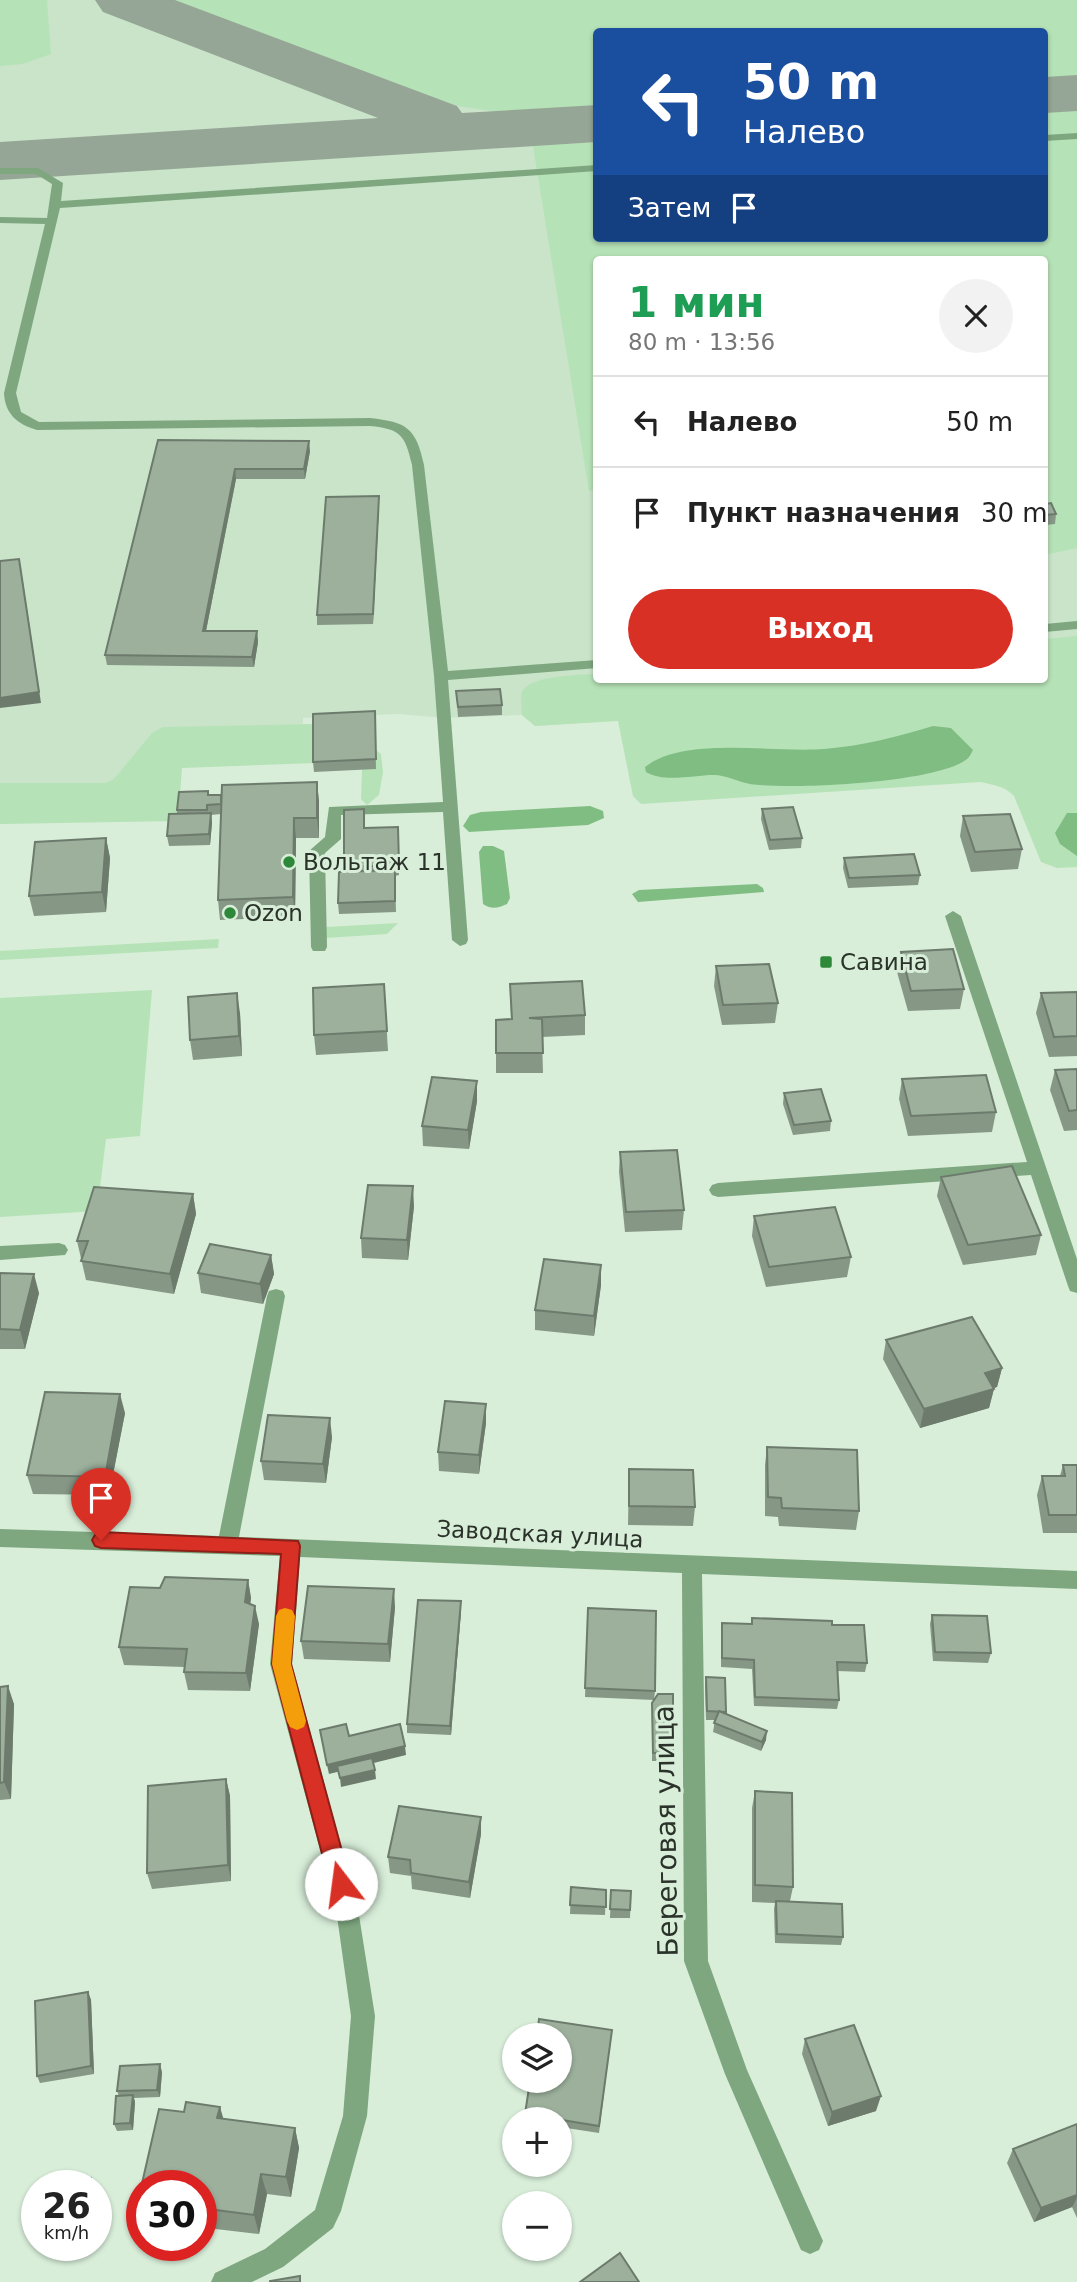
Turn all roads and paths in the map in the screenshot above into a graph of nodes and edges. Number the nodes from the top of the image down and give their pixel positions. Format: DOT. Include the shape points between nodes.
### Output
graph roads {
  1 [pos="1077,136"];
  2 [pos="1048,138"];
  3 [pos="593,168"];
  4 [pos="0,171"];
  5 [pos="55,205"];
  6 [pos="0,220"];
  7 [pos="51,220"];
  8 [pos="1077,625"];
  9 [pos="1048,628"];
  10 [pos="593,664"];
  11 [pos="441,676"];
  12 [pos="451,807"];
  13 [pos="953,916"];
  14 [pos="460,940"];
  15 [pos="319,947"];
  16 [pos="1037,1168"];
  17 [pos="718,1191"];
  18 [pos="59,1250"];
  19 [pos="0,1253"];
  20 [pos="1077,1286"];
  21 [pos="276,1296"];
  22 [pos="0,1538"];
  23 [pos="228,1544"];
  24 [pos="291,1546"];
  25 [pos="692,1566"];
  26 [pos="1077,1580"];
  27 [pos="810,2241"];
  28 [pos="224,2282"];
  1 -- 2 [label="street"];
  3 -- 5 [label="street"];
  4 -- 5 [label="street" via="50,176 58,183"];
  5 -- 7 [label="street"];
  6 -- 7 [label="street"];
  7 -- 11 [label="street" via="10,407 37,426 370,422 408,431 418,465"];
  8 -- 9 [label="street"];
  10 -- 11 [label="street"];
  11 -- 12 [label="street"];
  12 -- 14 [label="street"];
  12 -- 15 [label="street" via="334,810 334,839 317,851"];
  13 -- 16 [label="street"];
  16 -- 17 [label="street"];
  16 -- 20 [label="street"];
  18 -- 19 [label="street"];
  21 -- 23 [label="street"];
  22 -- 23 [label="street, Заводская улица"];
  23 -- 24 [label="street, Заводская улица"];
  24 -- 25 [label="street, Заводская улица"];
  24 -- 28 [label="street" via="281,1664 347,1909 363,2016 355,2116 324,2219 274,2258"];
  25 -- 26 [label="street, Заводская улица"];
  25 -- 27 [label="street, Береговая улица" via="696,1961 737,2074"];
}
